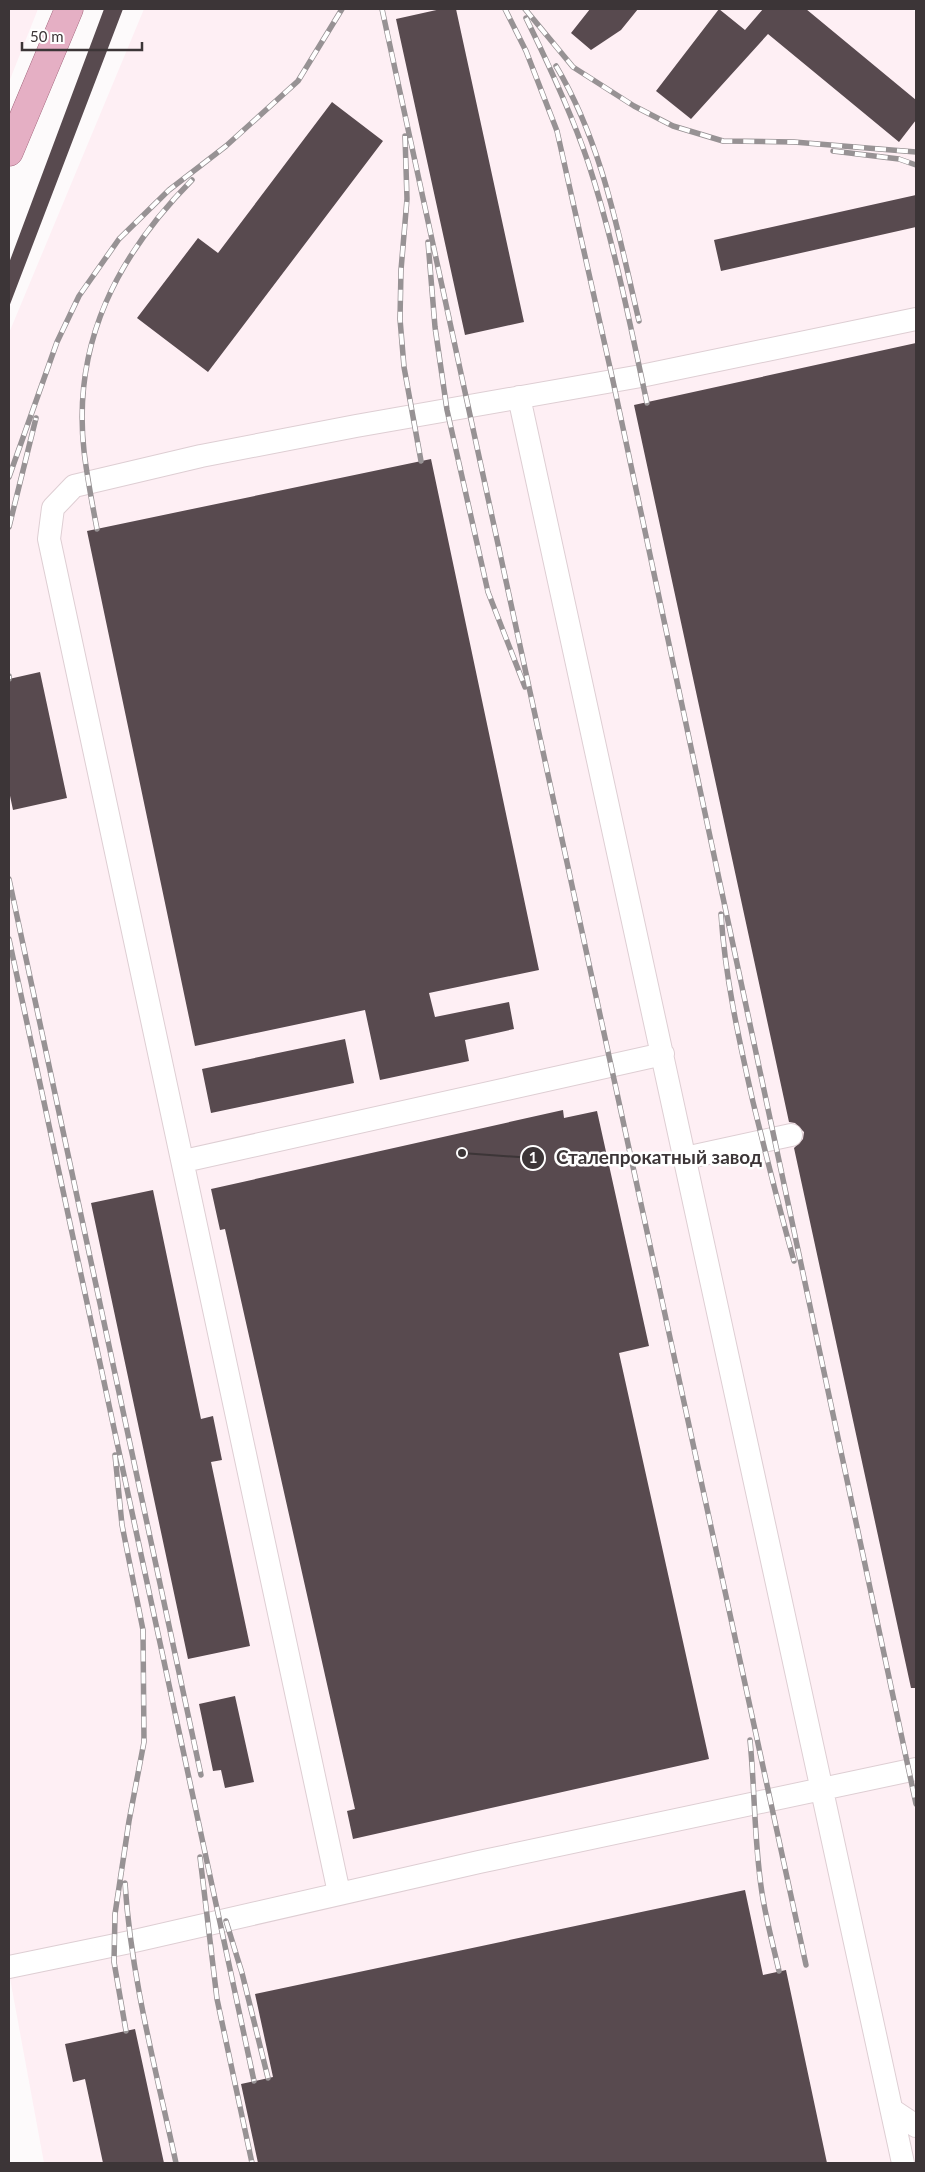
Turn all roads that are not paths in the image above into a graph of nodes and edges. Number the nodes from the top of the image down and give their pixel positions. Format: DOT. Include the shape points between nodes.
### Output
graph roads {
  1 [pos="69,9"];
  2 [pos="9,152"];
  3 [pos="916,319"];
  4 [pos="519,397"];
  5 [pos="663,1054"];
  6 [pos="791,1135"];
  7 [pos="686,1158"];
  8 [pos="184,1161"];
  9 [pos="916,1769"];
  10 [pos="823,1789"];
  11 [pos="339,1893"];
  12 [pos="9,1967"];
  13 [pos="892,2110"];
  14 [pos="916,2126"];
  15 [pos="903,2163"];
  1 -- 2 [label="main road"];
  3 -- 4 [label="lane" via="641,376"];
  4 -- 5 [label="lane"];
  4 -- 8 [label="lane" via="201,456 74,486 53,508 49,539"];
  5 -- 7 [label="lane"];
  5 -- 8 [label="lane"];
  6 -- 7 [label="lane"];
  7 -- 10 [label="lane"];
  8 -- 11 [label="lane"];
  9 -- 10 [label="lane"];
  10 -- 11 [label="lane"];
  10 -- 13 [label="lane"];
  11 -- 12 [label="lane"];
  13 -- 14 [label="lane"];
  13 -- 15 [label="lane"];
}
